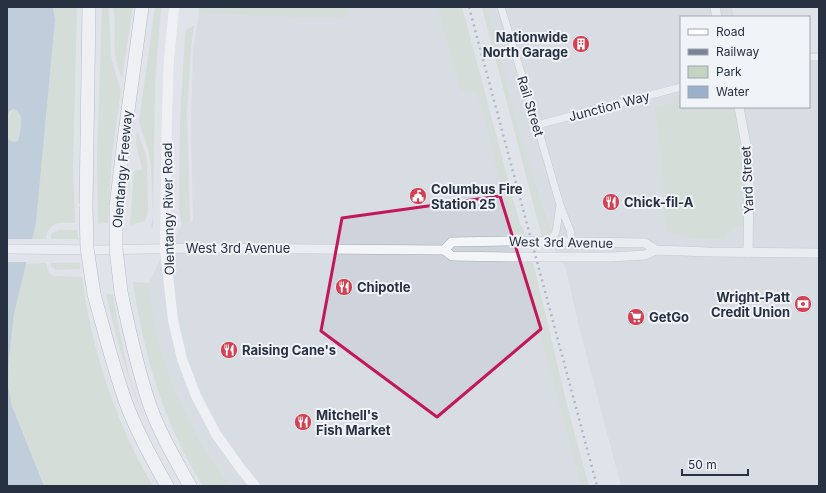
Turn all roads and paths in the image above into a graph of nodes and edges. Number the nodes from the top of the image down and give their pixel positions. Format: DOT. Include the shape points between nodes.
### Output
graph roads {
  1 [pos="89,7"];
  2 [pos="142,7"];
  3 [pos="174,7"];
  4 [pos="501,7"];
  5 [pos="680,87"];
  6 [pos="739,108"];
  7 [pos="537,125"];
  8 [pos="560,205"];
  9 [pos="549,242"];
  10 [pos="572,242"];
  11 [pos="165,249"];
  12 [pos="7,250"];
  13 [pos="444,250"];
  14 [pos="656,250"];
  15 [pos="748,253"];
  16 [pos="819,253"];
  17 [pos="486,256"];
  18 [pos="168,486"];
  19 [pos="190,486"];
  20 [pos="255,486"];
  1 -- 18 [label="highway, bridge" via="86,206 87,248 94,294 127,404 150,456"];
  2 -- 19 [label="highway, Olentangy Freeway, bridge" via="116,207 116,249 121,292 134,353 149,404 168,448"];
  3 -- 11 [label="main road, Olentangy River Road" via="167,112"];
  4 -- 7 [label="street, Rail Street"];
  5 -- 7 [label="street, Junction Way"];
  6 -- 15 [label="street, Yard Street" via="747,150"];
  7 -- 8 [label="street, Rail Street"];
  8 -- 9 [label="street, Rail Street" via="556,232"];
  8 -- 10 [label="street, Rail Street"];
  9 -- 10 [label="street, West 3rd Avenue"];
  9 -- 13 [label="street, West 3rd Avenue" via="452,242"];
  10 -- 14 [label="street, West 3rd Avenue" via="645,243"];
  10 -- 17 [label="street" via="568,251 563,254 500,253"];
  11 -- 12 [label="street, West 3rd Avenue"];
  11 -- 13 [label="street, West 3rd Avenue"];
  11 -- 20 [label="main road, Olentangy River Road" via="173,320 186,370 216,434"];
  13 -- 17 [label="street, West 3rd Avenue" via="452,256"];
  14 -- 15 [label="street, West 3rd Avenue"];
  14 -- 17 [label="street, West 3rd Avenue" via="645,254 611,257"];
  15 -- 16 [label="street, West 3rd Avenue"];
}
